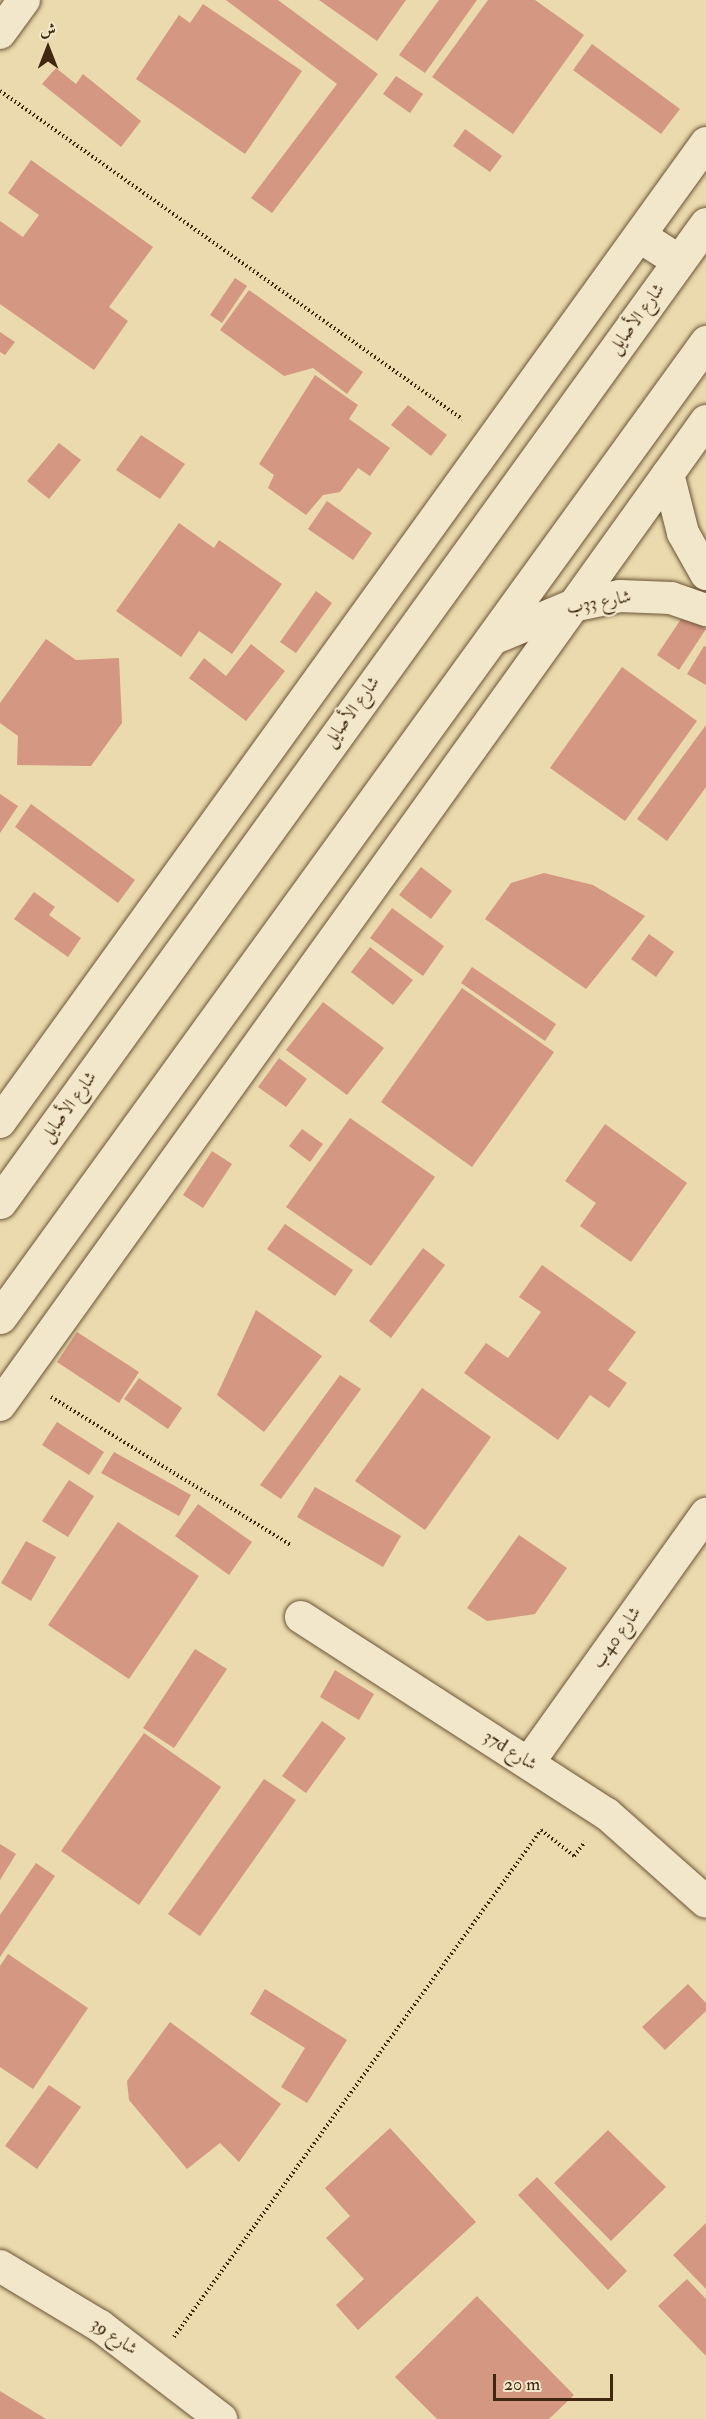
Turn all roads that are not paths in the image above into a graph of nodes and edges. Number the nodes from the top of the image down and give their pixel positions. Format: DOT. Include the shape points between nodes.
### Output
graph roads {
  1 [pos="24,0"];
  2 [pos="0,33"];
  3 [pos="706,143"];
  4 [pos="706,224"];
  5 [pos="640,236"];
  6 [pos="679,261"];
  7 [pos="706,342"];
  8 [pos="706,421"];
  9 [pos="668,474"];
  10 [pos="706,574"];
  11 [pos="572,606"];
  12 [pos="706,610"];
  13 [pos="495,638"];
  14 [pos="0,1122"];
  15 [pos="0,1203"];
  16 [pos="0,1317"];
  17 [pos="0,1405"];
  18 [pos="706,1514"];
  19 [pos="301,1617"];
  20 [pos="529,1762"];
  21 [pos="706,1902"];
  22 [pos="0,2266"];
  23 [pos="221,2419"];
  1 -- 2 [label="street"];
  3 -- 5 [label="street"];
  4 -- 6 [label="street, شارع الأصايل"];
  5 -- 6 [label="street"];
  5 -- 14 [label="street"];
  6 -- 15 [label="street, شارع الأصايل"];
  7 -- 13 [label="street"];
  8 -- 9 [label="street"];
  9 -- 10 [label="street" via="683,532"];
  9 -- 11 [label="street"];
  11 -- 12 [label="street, شارع 33ب" via="646,595 671,598"];
  11 -- 13 [label="street, شارع 33ب"];
  11 -- 17 [label="street"];
  13 -- 16 [label="street"];
  18 -- 20 [label="street, شارع 40ب"];
  19 -- 20 [label="street, 37d شارع"];
  20 -- 21 [label="street, 37d شارع" via="607,1814"];
  22 -- 23 [label="street, شارع 39" via="100,2326"];
}
